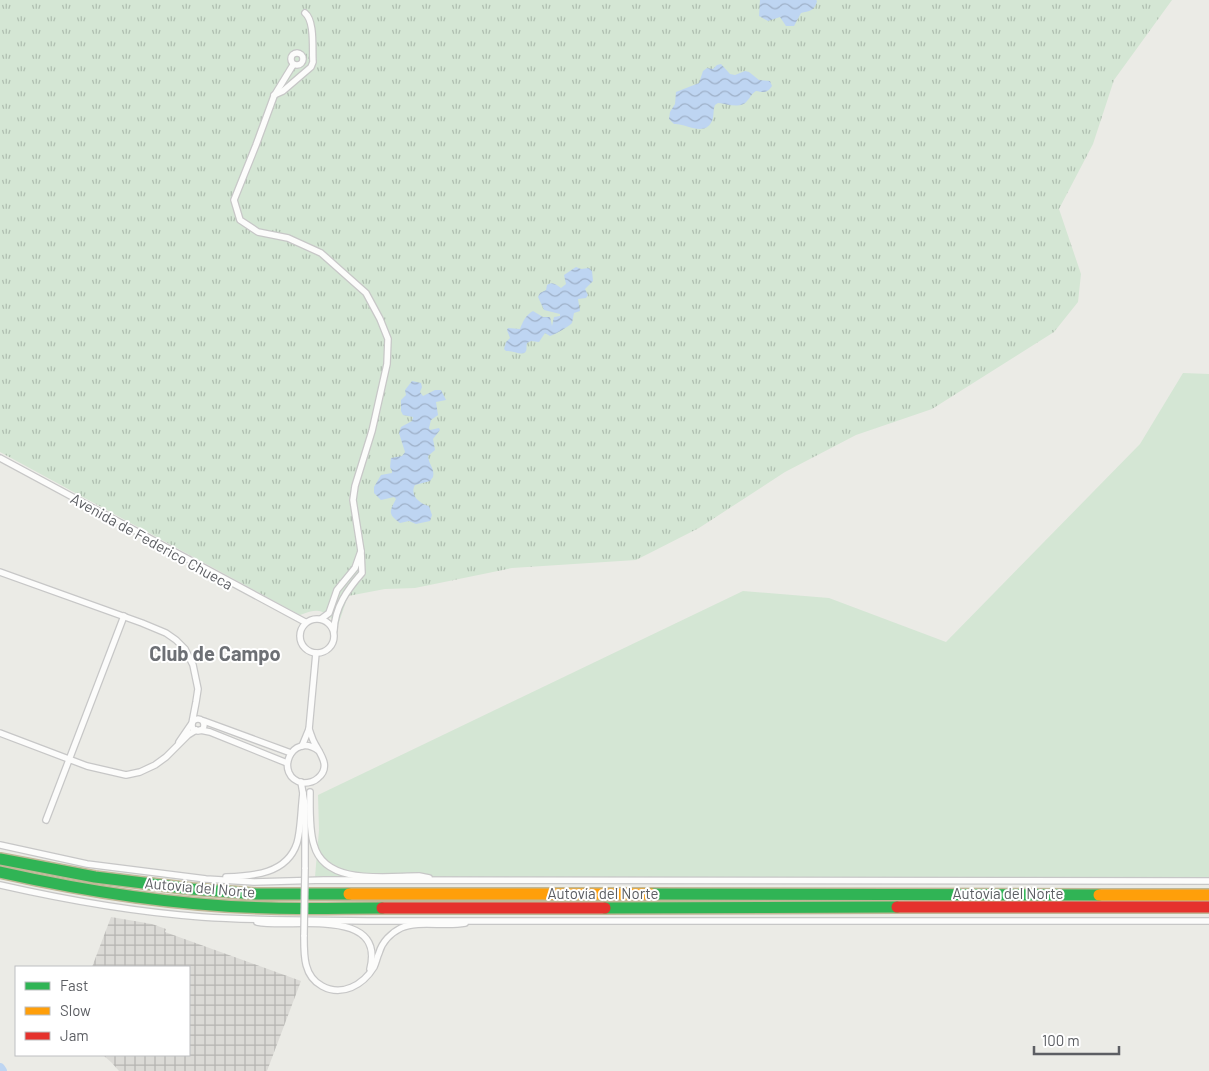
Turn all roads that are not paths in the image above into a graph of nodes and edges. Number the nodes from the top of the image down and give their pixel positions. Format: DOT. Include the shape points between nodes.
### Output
graph roads {
  1 [pos="305,13"];
  2 [pos="303,60"];
  3 [pos="313,62"];
  4 [pos="293,65"];
  5 [pos="274,96"];
  6 [pos="0,458"];
  7 [pos="361,551"];
  8 [pos="355,568"];
  9 [pos="0,572"];
  10 [pos="360,575"];
  11 [pos="124,616"];
  12 [pos="321,619"];
  13 [pos="305,622"];
  14 [pos="334,630"];
  15 [pos="316,653"];
  16 [pos="196,702"];
  17 [pos="203,720"];
  18 [pos="192,723"];
  19 [pos="309,729"];
  20 [pos="198,730"];
  21 [pos="0,732"];
  22 [pos="179,742"];
  23 [pos="302,746"];
  24 [pos="319,751"];
  25 [pos="291,753"];
  26 [pos="70,758"];
  27 [pos="287,763"];
  28 [pos="302,782"];
  29 [pos="313,782"];
  30 [pos="306,793"];
  31 [pos="46,820"];
  32 [pos="0,845"];
  33 [pos="0,859"];
  34 [pos="0,872"];
  35 [pos="173,875"];
  36 [pos="438,881"];
  37 [pos="1209,881"];
  38 [pos="0,885"];
  39 [pos="1209,895"];
  40 [pos="1209,907"];
  41 [pos="244,919"];
  42 [pos="480,920"];
  43 [pos="1209,921"];
  44 [pos="369,974"];
  1 -- 3 [label="street" via="311,22"];
  2 -- 3 [label="street"];
  2 -- 4 [label="street" via="301,64"];
  2 -- 4 [label="street" via="296,52 290,59"];
  3 -- 5 [label="street"];
  4 -- 5 [label="street"];
  5 -- 7 [label="street" via="234,200 240,220 258,232 288,238 321,253 366,293 388,339 387,364 353,500"];
  6 -- 13 [label="street, Avenida de Federico Chueca"];
  7 -- 8 [label="street"];
  7 -- 10 [label="street" via="363,568"];
  8 -- 10 [label="street" via="355,574"];
  8 -- 12 [label="street" via="337,590 329,612"];
  9 -- 11 [label="street"];
  10 -- 14 [label="street" via="341,601"];
  11 -- 16 [label="street" via="166,632 185,649 195,673"];
  11 -- 26 [label="street"];
  12 -- 13 [label="street"];
  12 -- 14 [label="street"];
  13 -- 15 [label="street" via="300,631 300,642 310,652"];
  14 -- 15 [label="street" via="331,646"];
  15 -- 19 [label="street"];
  16 -- 17 [label="street"];
  16 -- 18 [label="street"];
  17 -- 18 [label="street" via="196,719"];
  17 -- 20 [label="street" via="204,727"];
  17 -- 25 [label="street"];
  18 -- 20 [label="street"];
  18 -- 22 [label="street"];
  19 -- 23 [label="street"];
  19 -- 24 [label="street"];
  20 -- 22 [label="street"];
  20 -- 27 [label="street"];
  21 -- 26 [label="street"];
  22 -- 26 [label="street" via="155,765 126,775"];
  23 -- 24 [label="street"];
  23 -- 25 [label="street"];
  24 -- 29 [label="street" via="324,760 324,770"];
  25 -- 27 [label="street"];
  26 -- 31 [label="street"];
  27 -- 28 [label="street" via="291,775"];
  28 -- 29 [label="street"];
  28 -- 30 [label="street"];
  29 -- 30 [label="street"];
  30 -- 35 [label="street" via="297,843 282,864 259,875"];
  30 -- 36 [label="street" via="314,847 321,860 337,872 419,876"];
  30 -- 44 [label="street, bridge" via="304,935 309,973 326,988 342,990 356,986"];
  32 -- 35 [label="street" via="87,864"];
  33 -- 39 [label="highway, Autovía del Norte" via="142,885 256,894"];
  34 -- 40 [label="highway, Autovía del Norte" via="132,896 271,908"];
  35 -- 36 [label="street" via="254,882"];
  36 -- 37 [label="street"];
  38 -- 41 [label="street" via="142,911"];
  41 -- 42 [label="street"];
  41 -- 44 [label="street" via="354,928 370,943"];
  42 -- 43 [label="street"];
  42 -- 44 [label="street" via="452,926 402,928 385,940"];
}
